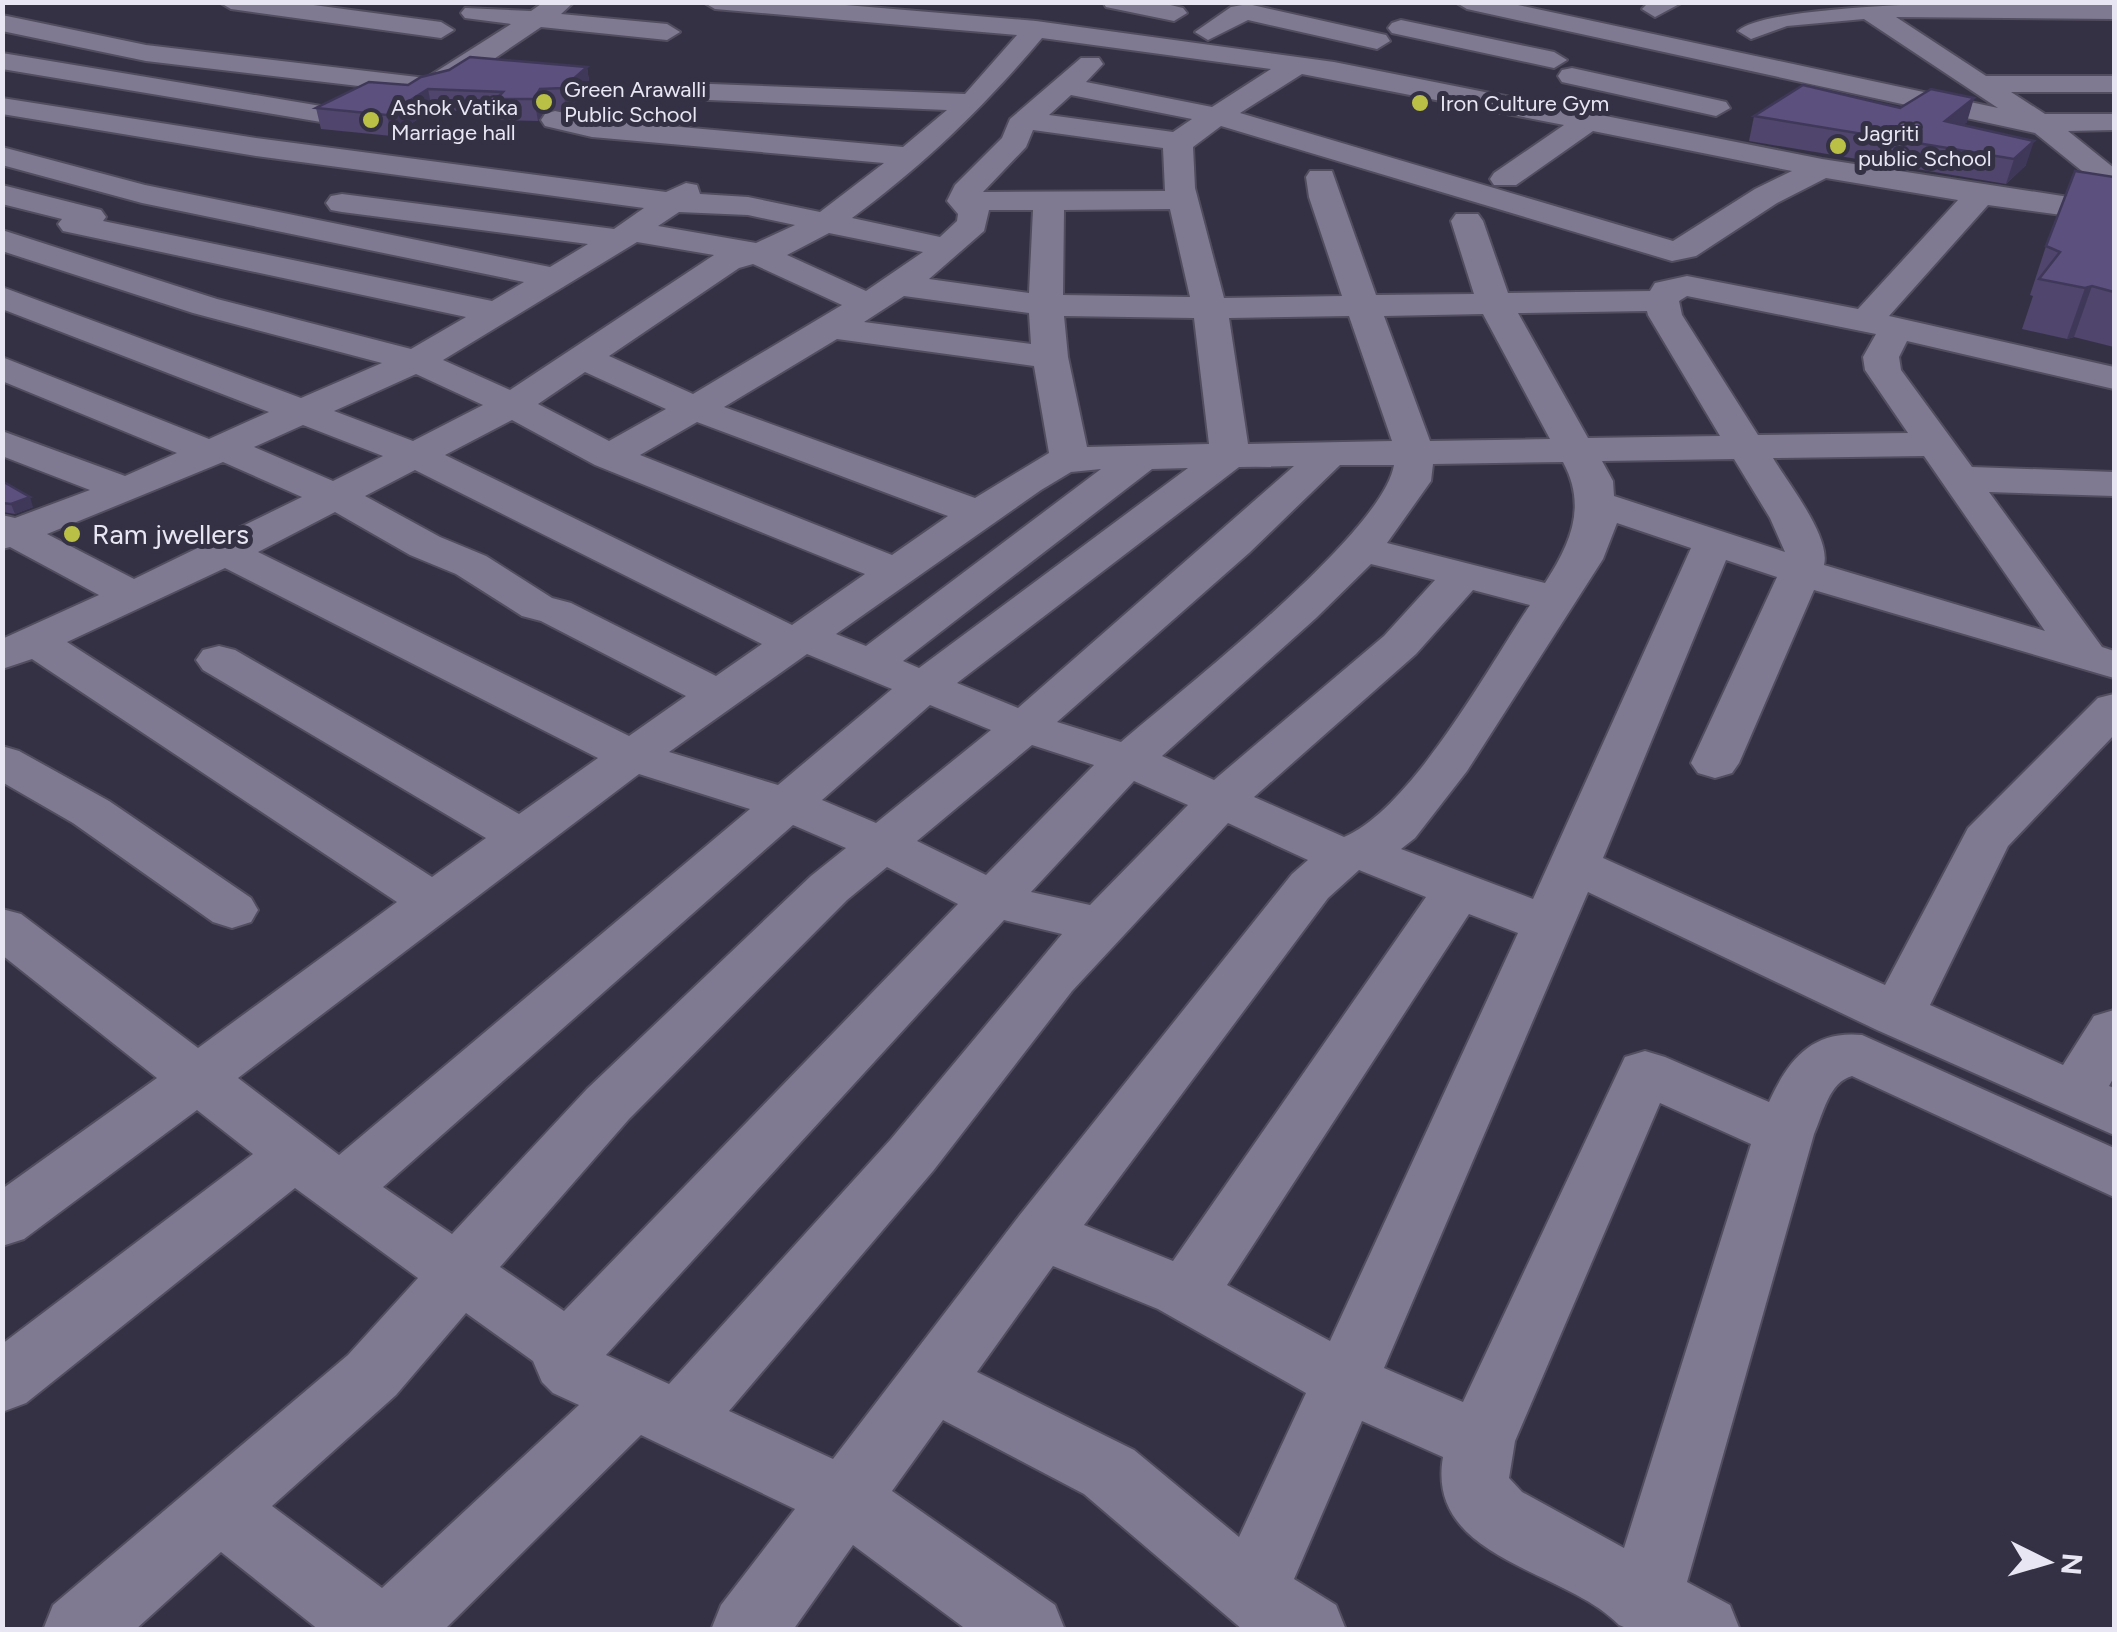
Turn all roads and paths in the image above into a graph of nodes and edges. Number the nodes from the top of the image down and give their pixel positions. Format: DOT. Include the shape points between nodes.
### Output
graph roads {
  1 [pos="231,2"];
  2 [pos="390,2"];
  3 [pos="562,2"];
  4 [pos="714,2"];
  5 [pos="1115,2"];
  6 [pos="1454,2"];
  7 [pos="1468,2"];
  8 [pos="1572,2"];
  9 [pos="1863,7"];
  10 [pos="1182,8"];
  11 [pos="907,10"];
  12 [pos="2114,10"];
  13 [pos="1540,17"];
  14 [pos="537,19"];
  15 [pos="1742,20"];
  16 [pos="2,23"];
  17 [pos="1036,29"];
  18 [pos="441,30"];
  19 [pos="667,32"];
  20 [pos="1208,32"];
  21 [pos="1389,35"];
  22 [pos="1123,41"];
  23 [pos="1806,45"];
  24 [pos="1936,56"];
  25 [pos="2,61"];
  26 [pos="1904,61"];
  27 [pos="1298,66"];
  28 [pos="727,70"];
  29 [pos="1334,70"];
  30 [pos="1701,74"];
  31 [pos="385,84"];
  32 [pos="1978,84"];
  33 [pos="2114,84"];
  34 [pos="1066,86"];
  35 [pos="686,91"];
  36 [pos="980,94"];
  37 [pos="1665,96"];
  38 [pos="2,106"];
  39 [pos="1716,108"];
  40 [pos="320,114"];
  41 [pos="45,116"];
  42 [pos="1217,116"];
  43 [pos="555,120"];
  44 [pos="1026,120"];
  45 [pos="2114,122"];
  46 [pos="1598,125"];
  47 [pos="2042,125"];
  48 [pos="2,133"];
  49 [pos="1179,142"];
  50 [pos="256,147"];
  51 [pos="2,156"];
  52 [pos="914,157"];
  53 [pos="206,167"];
  54 [pos="700,168"];
  55 [pos="1822,168"];
  56 [pos="1321,177"];
  57 [pos="1505,179"];
  58 [pos="2114,182"];
  59 [pos="834,184"];
  60 [pos="872,189"];
  61 [pos="279,191"];
  62 [pos="2,194"];
  63 [pos="142,194"];
  64 [pos="1980,195"];
  65 [pos="314,198"];
  66 [pos="1184,200"];
  67 [pos="672,202"];
  68 [pos="962,202"];
  69 [pos="1049,202"];
  70 [pos="2114,213"];
  71 [pos="82,220"];
  72 [pos="829,220"];
  73 [pos="1468,222"];
  74 [pos="626,235"];
  75 [pos="1628,238"];
  76 [pos="948,248"];
  77 [pos="9,249"];
  78 [pos="756,252"];
  79 [pos="554,278"];
  80 [pos="898,285"];
  81 [pos="2,297"];
  82 [pos="1648,301"];
  83 [pos="1494,302"];
  84 [pos="865,303"];
  85 [pos="1046,304"];
  86 [pos="1361,305"];
  87 [pos="1210,308"];
  88 [pos="498,313"];
  89 [pos="1881,324"];
  90 [pos="831,328"];
  91 [pos="582,357"];
  92 [pos="1050,357"];
  93 [pos="416,361"];
  94 [pos="2,368"];
  95 [pos="2114,378"];
  96 [pos="512,405"];
  97 [pos="696,409"];
  98 [pos="304,411"];
  99 [pos="2,442"];
  100 [pos="1935,444"];
  101 [pos="1574,448"];
  102 [pos="1748,448"];
  103 [pos="218,450"];
  104 [pos="1415,452"];
  105 [pos="1331,453"];
  106 [pos="416,456"];
  107 [pos="1230,456"];
  108 [pos="609,458"];
  109 [pos="1141,458"];
  110 [pos="1070,459"];
  111 [pos="1960,479"];
  112 [pos="2114,484"];
  113 [pos="126,490"];
  114 [pos="336,496"];
  115 [pos="1598,504"];
  116 [pos="981,514"];
  117 [pos="6,532"];
  118 [pos="1720,542"];
  119 [pos="1362,549"];
  120 [pos="226,552"];
  121 [pos="1801,571"];
  122 [pos="898,572"];
  123 [pos="1463,575"];
  124 [pos="132,595"];
  125 [pos="1557,600"];
  126 [pos="799,640"];
  127 [pos="18,648"];
  128 [pos="219,660"];
  129 [pos="2100,661"];
  130 [pos="873,663"];
  131 [pos="922,687"];
  132 [pos="718,695"];
  133 [pos="2114,708"];
  134 [pos="1024,727"];
  135 [pos="629,755"];
  136 [pos="1129,760"];
  137 [pos="2,761"];
  138 [pos="1715,763"];
  139 [pos="1222,801"];
  140 [pos="787,804"];
  141 [pos="518,836"];
  142 [pos="882,844"];
  143 [pos="1351,854"];
  144 [pos="1574,865"];
  145 [pos="1457,891"];
  146 [pos="993,900"];
  147 [pos="436,904"];
  148 [pos="232,910"];
  149 [pos="1548,925"];
  150 [pos="1101,926"];
  151 [pos="2,927"];
  152 [pos="1897,1016"];
  153 [pos="2114,1030"];
  154 [pos="201,1080"];
  155 [pos="2094,1104"];
  156 [pos="1784,1134"];
  157 [pos="317,1172"];
  158 [pos="2114,1174"];
  159 [pos="2,1222"];
  160 [pos="1041,1234"];
  161 [pos="456,1274"];
  162 [pos="1178,1289"];
  163 [pos="569,1350"];
  164 [pos="1345,1382"];
  165 [pos="2,1383"];
  166 [pos="934,1383"];
  167 [pos="656,1409"];
  168 [pos="1480,1441"];
  169 [pos="845,1498"];
  170 [pos="220,1508"];
  171 [pos="1250,1594"];
  172 [pos="1645,1600"];
  173 [pos="80,1630"];
  174 [pos="378,1630"];
  175 [pos="391,1630"];
  176 [pos="748,1630"];
  177 [pos="1028,1630"];
  178 [pos="1310,1630"];
  179 [pos="1703,1630"];
  1 -- 18 [label="street"];
  2 -- 14 [label="street"];
  3 -- 14 [label="street"];
  4 -- 11 [label="street"];
  5 -- 10 [label="street"];
  6 -- 21 [label="street"];
  7 -- 13 [label="street"];
  8 -- 13 [label="street"];
  9 -- 12 [label="street"];
  9 -- 15 [label="street"];
  9 -- 24 [label="street"];
  10 -- 22 [label="street"];
  11 -- 17 [label="street"];
  13 -- 47 [label="street"];
  14 -- 19 [label="street"];
  14 -- 31 [label="street" via="435,85"];
  15 -- 23 [label="street"];
  16 -- 31 [label="street" via="146,52"];
  17 -- 22 [label="street"];
  17 -- 36 [label="street"];
  20 -- 21 [label="street" via="1248,12"];
  21 -- 29 [label="street"];
  21 -- 37 [label="street" via="1563,68"];
  22 -- 27 [label="street"];
  22 -- 34 [label="street"];
  24 -- 26 [label="street"];
  24 -- 32 [label="street"];
  25 -- 40 [label="street"];
  27 -- 29 [label="street"];
  27 -- 42 [label="street"];
  28 -- 36 [label="street"];
  29 -- 46 [label="street"];
  30 -- 37 [label="street"];
  31 -- 40 [label="street"];
  32 -- 33 [label="street"];
  32 -- 47 [label="street"];
  34 -- 42 [label="street"];
  34 -- 44 [label="street"];
  35 -- 36 [label="street"];
  36 -- 52 [label="street"];
  37 -- 39 [label="street"];
  37 -- 46 [label="street"];
  38 -- 41 [label="street"];
  40 -- 50 [label="street"];
  41 -- 48 [label="street"];
  41 -- 50 [label="street"];
  42 -- 49 [label="street"];
  42 -- 75 [label="street"];
  43 -- 52 [label="street"];
  44 -- 49 [label="street"];
  44 -- 68 [label="street" via="1016,142"];
  45 -- 47 [label="street"];
  46 -- 55 [label="street"];
  46 -- 57 [label="street"];
  47 -- 58 [label="street"];
  49 -- 66 [label="street"];
  50 -- 53 [label="street"];
  50 -- 67 [label="street"];
  51 -- 63 [label="street"];
  52 -- 60 [label="street"];
  54 -- 67 [label="street"];
  55 -- 64 [label="street"];
  55 -- 75 [label="street" via="1685,249"];
  56 -- 86 [label="street"];
  59 -- 60 [label="street"];
  60 -- 72 [label="street"];
  61 -- 63 [label="street" via="190,174"];
  62 -- 71 [label="street"];
  63 -- 71 [label="street"];
  63 -- 79 [label="street"];
  64 -- 70 [label="street"];
  64 -- 89 [label="street"];
  65 -- 74 [label="street"];
  66 -- 69 [label="street"];
  66 -- 87 [label="street"];
  67 -- 72 [label="street"];
  67 -- 74 [label="street"];
  68 -- 69 [label="street"];
  68 -- 76 [label="street" via="974,212 973,224"];
  69 -- 85 [label="street"];
  71 -- 77 [label="street"];
  71 -- 88 [label="street"];
  72 -- 76 [label="street"];
  72 -- 78 [label="street"];
  73 -- 83 [label="street"];
  74 -- 78 [label="street"];
  74 -- 79 [label="street"];
  75 -- 82 [label="street" via="1591,263 1603,284"];
  76 -- 80 [label="street"];
  77 -- 93 [label="street"];
  78 -- 84 [label="street"];
  78 -- 91 [label="street" via="727,260"];
  79 -- 88 [label="street"];
  80 -- 84 [label="street"];
  80 -- 85 [label="street"];
  81 -- 98 [label="street"];
  82 -- 83 [label="street"];
  82 -- 89 [label="street" via="1673,286 1687,286"];
  82 -- 102 [label="street" via="1665,315"];
  83 -- 86 [label="street"];
  83 -- 101 [label="street"];
  84 -- 90 [label="street"];
  85 -- 87 [label="street"];
  85 -- 92 [label="street"];
  86 -- 87 [label="street"];
  86 -- 104 [label="street"];
  87 -- 107 [label="street"];
  88 -- 93 [label="street"];
  89 -- 95 [label="street"];
  89 -- 100 [label="street" via="1882,370"];
  90 -- 92 [label="street"];
  90 -- 97 [label="street"];
  91 -- 96 [label="street"];
  91 -- 97 [label="street"];
  92 -- 110 [label="street"];
  93 -- 96 [label="street"];
  93 -- 98 [label="street"];
  94 -- 103 [label="street"];
  96 -- 106 [label="street"];
  96 -- 108 [label="street"];
  97 -- 108 [label="street"];
  97 -- 116 [label="street"];
  98 -- 103 [label="street"];
  98 -- 106 [label="street"];
  99 -- 113 [label="street"];
  100 -- 102 [label="street"];
  100 -- 111 [label="street"];
  101 -- 102 [label="street"];
  101 -- 104 [label="street"];
  101 -- 115 [label="street"];
  102 -- 121 [label="street" via="1804,545"];
  103 -- 113 [label="street"];
  103 -- 114 [label="street"];
  104 -- 105 [label="street"];
  104 -- 119 [label="street" via="1411,481"];
  105 -- 107 [label="street"];
  105 -- 134 [label="street"];
  106 -- 114 [label="street"];
  106 -- 126 [label="street"];
  107 -- 109 [label="street"];
  107 -- 131 [label="street"];
  108 -- 122 [label="street"];
  109 -- 110 [label="street"];
  109 -- 130 [label="street"];
  110 -- 116 [label="street"];
  111 -- 112 [label="street"];
  111 -- 129 [label="street"];
  113 -- 117 [label="street"];
  114 -- 120 [label="street"];
  114 -- 132 [label="street" via="536,607"];
  115 -- 118 [label="street"];
  115 -- 125 [label="street" via="1590,541"];
  116 -- 122 [label="street"];
  117 -- 124 [label="street"];
  118 -- 121 [label="street"];
  118 -- 144 [label="street" via="1707,555"];
  119 -- 123 [label="street"];
  119 -- 136 [label="street"];
  120 -- 124 [label="street"];
  120 -- 135 [label="street"];
  121 -- 129 [label="street"];
  121 -- 138 [label="street"];
  122 -- 126 [label="street"];
  123 -- 125 [label="street"];
  123 -- 139 [label="street" via="1400,645"];
  124 -- 127 [label="street"];
  125 -- 143 [label="street" via="1397,827"];
  126 -- 130 [label="street"];
  126 -- 132 [label="street"];
  127 -- 147 [label="street" via="151,714"];
  128 -- 141 [label="street"];
  130 -- 131 [label="street"];
  131 -- 134 [label="street"];
  131 -- 140 [label="street"];
  132 -- 135 [label="street"];
  133 -- 152 [label="street" via="1986,839"];
  134 -- 136 [label="street"];
  134 -- 142 [label="street"];
  135 -- 140 [label="street"];
  135 -- 141 [label="street"];
  136 -- 139 [label="street"];
  136 -- 146 [label="street"];
  137 -- 148 [label="street" via="90,812"];
  139 -- 143 [label="street"];
  139 -- 150 [label="street"];
  140 -- 142 [label="street"];
  140 -- 157 [label="street"];
  141 -- 147 [label="street"];
  142 -- 146 [label="street"];
  142 -- 161 [label="street" via="608,1104"];
  143 -- 145 [label="street"];
  143 -- 160 [label="street" via="1310,886"];
  144 -- 149 [label="street"];
  144 -- 152 [label="street"];
  145 -- 149 [label="street"];
  145 -- 162 [label="street" via="1192,1286"];
  146 -- 150 [label="street"];
  146 -- 163 [label="street"];
  147 -- 154 [label="street"];
  149 -- 164 [label="street"];
  150 -- 167 [label="street" via="912,1154"];
  151 -- 154 [label="street"];
  152 -- 155 [label="street"];
  153 -- 155 [label="street"];
  154 -- 157 [label="street"];
  154 -- 159 [label="street"];
  156 -- 158 [label="street" via="1817,1068 1829,1055 1848,1052"];
  156 -- 168 [label="street" via="1646,1072"];
  156 -- 172 [label="street"];
  157 -- 161 [label="street"];
  157 -- 165 [label="street"];
  160 -- 162 [label="street"];
  160 -- 166 [label="street"];
  161 -- 163 [label="street"];
  161 -- 170 [label="street" via="372,1375"];
  162 -- 164 [label="street"];
  163 -- 167 [label="street" via="566,1362 577,1373"];
  164 -- 168 [label="street"];
  164 -- 171 [label="street"];
  166 -- 169 [label="street"];
  166 -- 171 [label="street" via="1109,1472"];
  167 -- 169 [label="street"];
  167 -- 175 [label="street"];
  168 -- 172 [label="street" via="1474,1480 1482,1502"];
  169 -- 176 [label="street"];
  169 -- 177 [label="street"];
  170 -- 173 [label="street"];
  170 -- 174 [label="street"];
  171 -- 178 [label="street"];
  172 -- 179 [label="street"];
}
